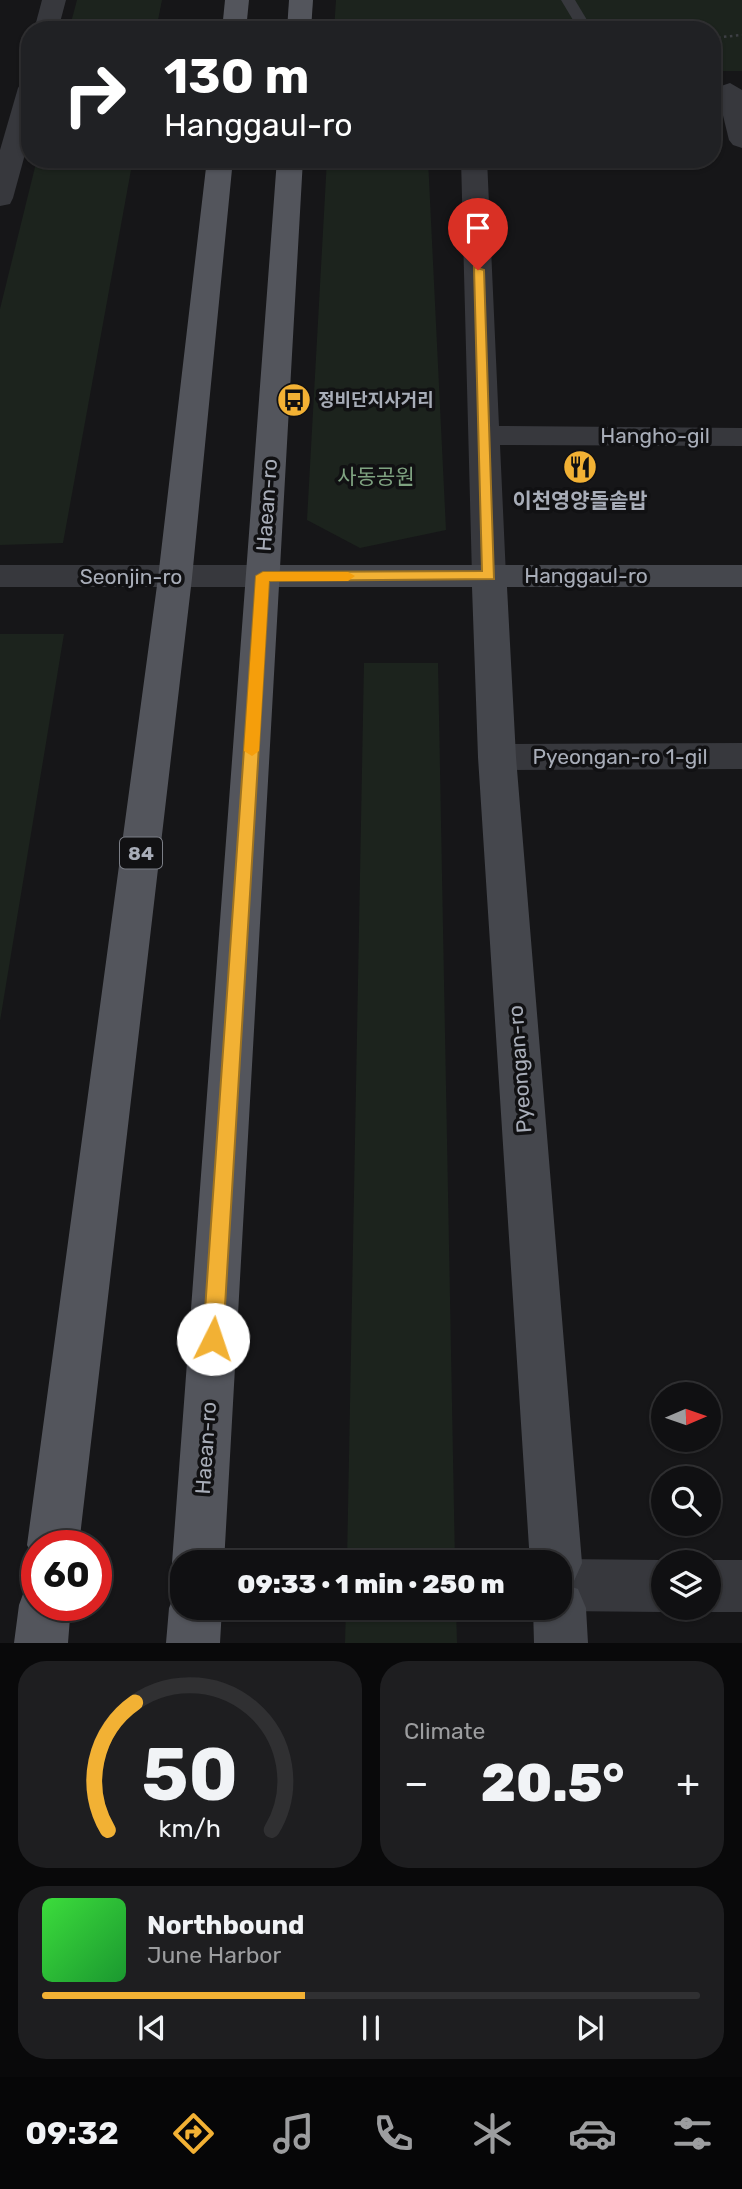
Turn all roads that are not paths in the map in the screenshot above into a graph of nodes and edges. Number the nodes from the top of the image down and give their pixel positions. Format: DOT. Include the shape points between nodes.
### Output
graph roads {
  1 [pos="54,0"];
  2 [pos="237,0"];
  3 [pos="301,0"];
  4 [pos="568,0"];
  5 [pos="48,21"];
  6 [pos="235,21"];
  7 [pos="300,21"];
  8 [pos="581,21"];
  9 [pos="728,91"];
  10 [pos="21,121"];
  11 [pos="742,140"];
  12 [pos="219,168"];
  13 [pos="289,168"];
  14 [pos="474,168"];
  15 [pos="0,198"];
  16 [pos="484,435"];
  17 [pos="742,437"];
  18 [pos="0,576"];
  19 [pos="263,576"];
  20 [pos="489,576"];
  21 [pos="742,576"];
  22 [pos="176,578"];
  23 [pos="742,756"];
  24 [pos="497,757"];
  25 [pos="55,1530"];
  26 [pos="199,1550"];
  27 [pos="555,1550"];
  28 [pos="572,1585"];
  29 [pos="651,1586"];
  30 [pos="721,1586"];
  31 [pos="742,1586"];
  32 [pos="194,1620"];
  33 [pos="560,1620"];
  34 [pos="43,1621"];
  35 [pos="41,1643"];
  36 [pos="193,1643"];
  37 [pos="561,1643"];
  1 -- 5 [label="street"];
  2 -- 6 [label="main road"];
  3 -- 7 [label="main road"];
  4 -- 8 [label="lane"];
  9 -- 11 [label="street"];
  10 -- 15 [label="street"];
  12 -- 22 [label="main road, 84"];
  13 -- 19 [label="main road, Haean-ro"];
  14 -- 16 [label="street"];
  16 -- 17 [label="street, Hangho-gil"];
  16 -- 20 [label="street"];
  18 -- 22 [label="street, Seonjin-ro"];
  19 -- 20 [label="street, Hanggaul-ro"];
  19 -- 22 [label="street, Seonjin-ro"];
  19 -- 26 [label="main road, Haean-ro"];
  20 -- 21 [label="street, Hanggaul-ro"];
  20 -- 24 [label="street, Pyeongan-ro"];
  22 -- 25 [label="main road, 84"];
  23 -- 24 [label="street, Pyeongan-ro 1-gil"];
  24 -- 27 [label="street, Pyeongan-ro"];
  28 -- 29 [label="street"];
  30 -- 31 [label="street"];
  32 -- 36 [label="main road"];
  33 -- 37 [label="street"];
  34 -- 35 [label="main road"];
}
